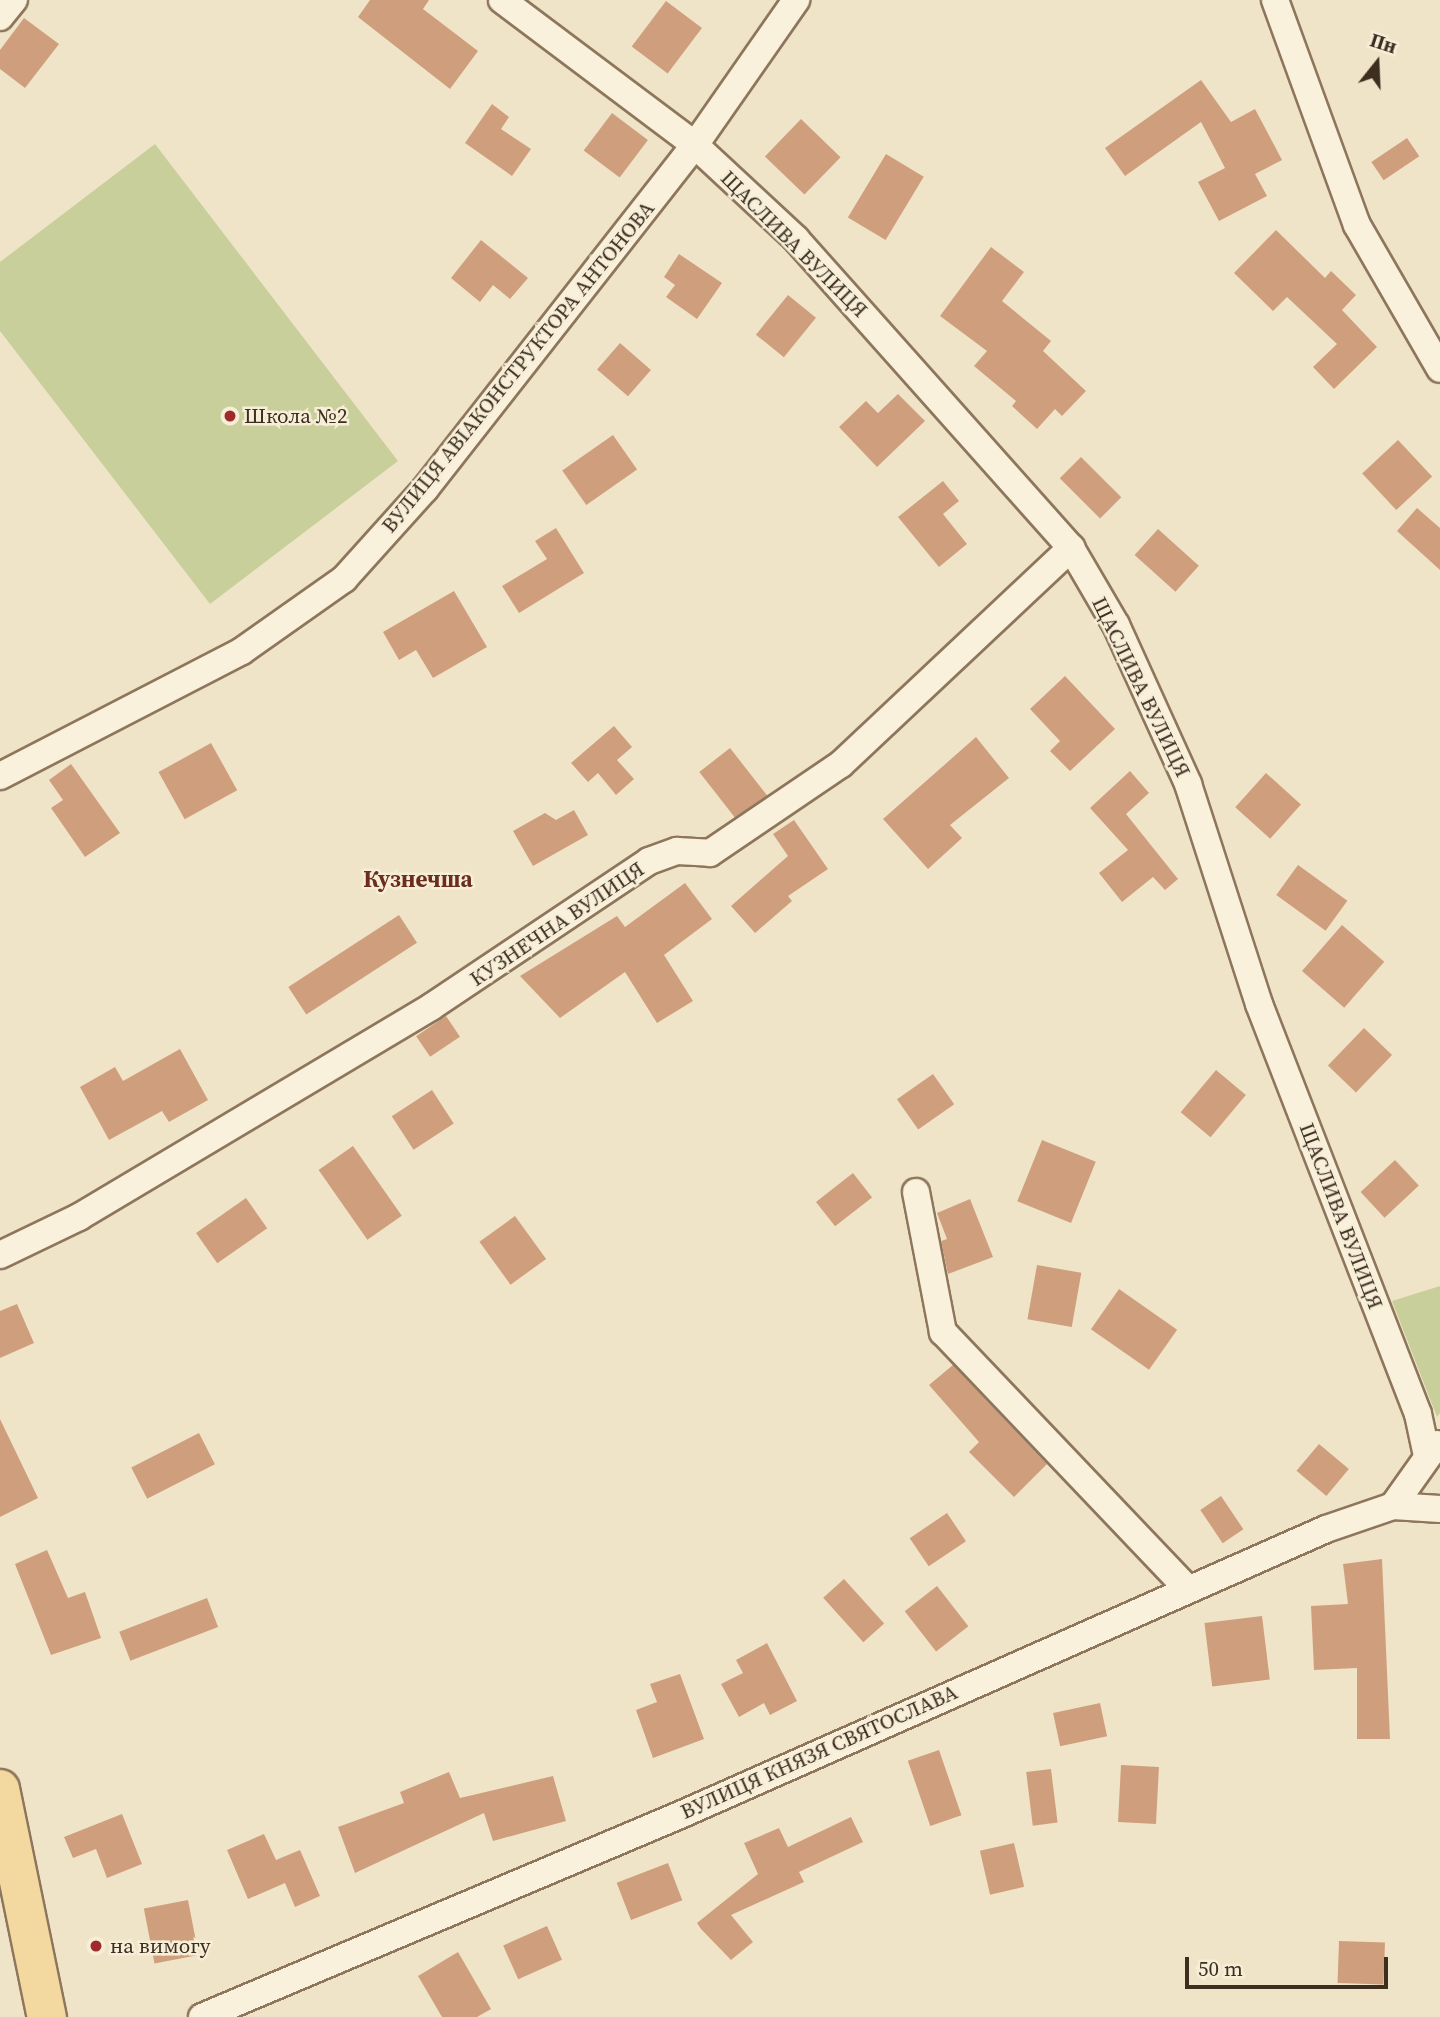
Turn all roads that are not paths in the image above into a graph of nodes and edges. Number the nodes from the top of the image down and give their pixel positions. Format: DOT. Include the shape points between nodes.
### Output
graph roads {
  1 [pos="14,0"];
  2 [pos="502,0"];
  3 [pos="796,0"];
  4 [pos="1275,0"];
  5 [pos="0,17"];
  6 [pos="695,145"];
  7 [pos="1440,369"];
  8 [pos="1071,548"];
  9 [pos="0,776"];
  10 [pos="916,1192"];
  11 [pos="0,1255"];
  12 [pos="1434,1448"];
  13 [pos="1393,1506"];
  14 [pos="1440,1509"];
  15 [pos="1187,1588"];
  16 [pos="0,1789"];
  17 [pos="47,2017"];
  18 [pos="202,2017"];
  1 -- 5 [label="street"];
  2 -- 6 [label="street, ЩАСЛИВА ВУЛИЦЯ"];
  3 -- 6 [label="street, ВУЛИЦЯ АВІАКОНСТРУКТОРА АНТОНОВА"];
  4 -- 7 [label="street" via="1357,225"];
  6 -- 8 [label="street, ЩАСЛИВА ВУЛИЦЯ" via="796,239"];
  6 -- 9 [label="street, ВУЛИЦЯ АВІАКОНСТРУКТОРА АНТОНОВА" via="425,489 344,579 242,651"];
  8 -- 11 [label="street, КУЗНЕЧНА ВУЛИЦЯ" via="841,765 710,853 677,850 649,862 431,1007 79,1217"];
  8 -- 12 [label="street, ЩАСЛИВА ВУЛИЦЯ" via="1116,625 1188,784 1259,1004"];
  10 -- 15 [label="street" via="943,1332"];
  12 -- 13 [label="street"];
  13 -- 14 [label="street, ВУЛИЦЯ КНЯЗЯ СВЯТОСЛАВА"];
  13 -- 15 [label="street, ВУЛИЦЯ КНЯЗЯ СВЯТОСЛАВА"];
  15 -- 18 [label="street, ВУЛИЦЯ КНЯЗЯ СВЯТОСЛАВА" via="680,1815"];
  16 -- 17 [label="main road"];
}
